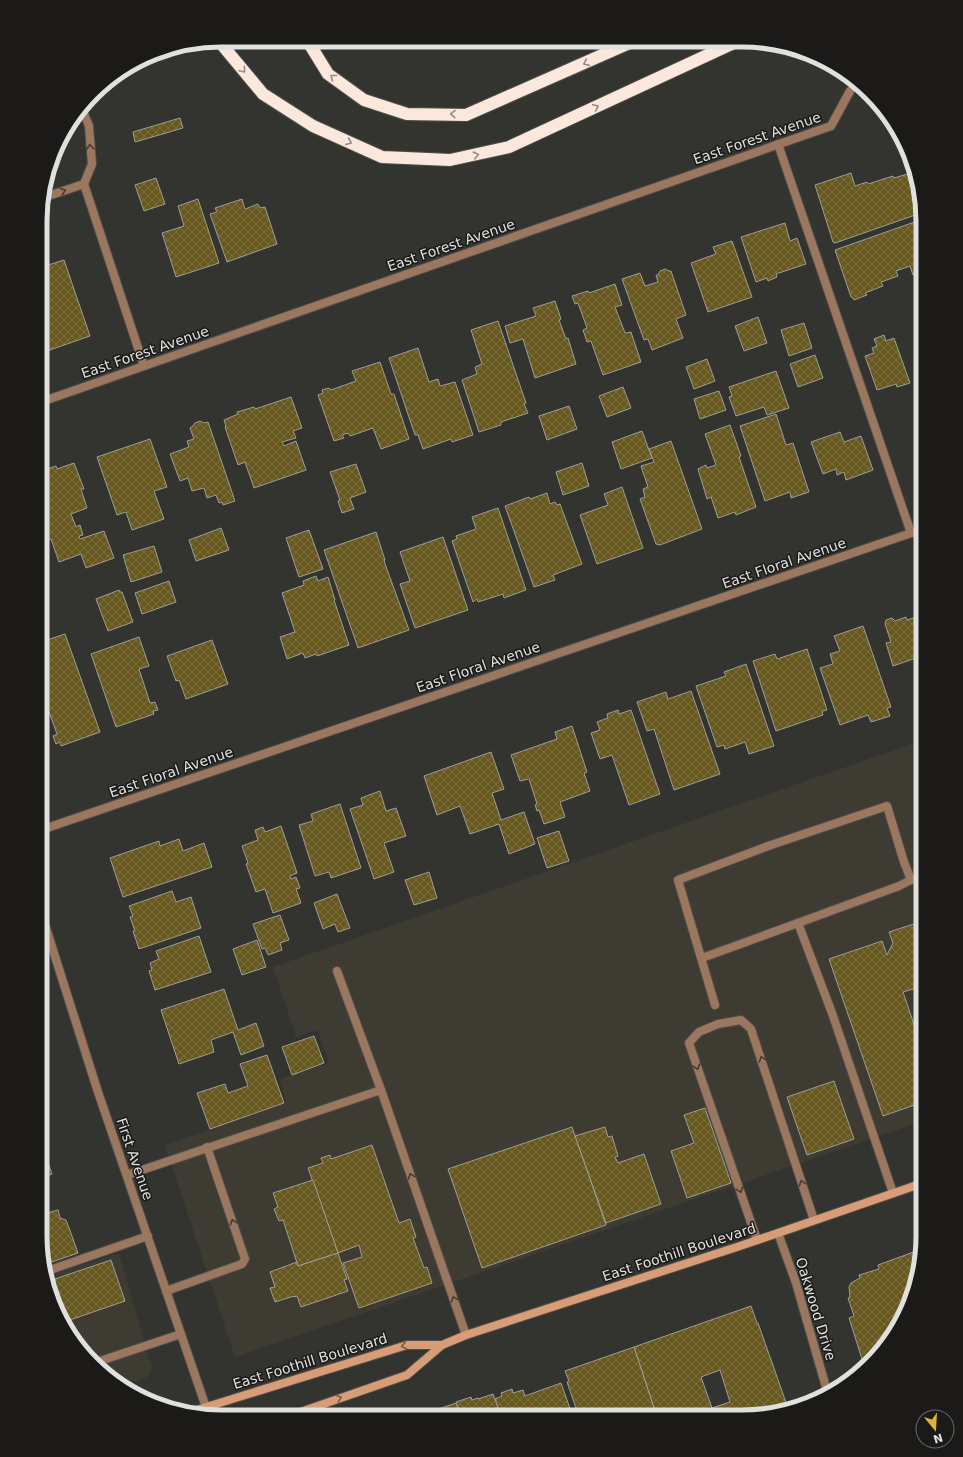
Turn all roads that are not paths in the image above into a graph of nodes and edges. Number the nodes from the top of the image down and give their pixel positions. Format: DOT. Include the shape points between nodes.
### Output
graph roads {
  1 [pos="224,47"];
  2 [pos="311,47"];
  3 [pos="620,47"];
  4 [pos="727,47"];
  5 [pos="850,91"];
  6 [pos="84,114"];
  7 [pos="778,144"];
  8 [pos="84,184"];
  9 [pos="48,196"];
  10 [pos="144,366"];
  11 [pos="47,400"];
  12 [pos="916,531"];
  13 [pos="911,533"];
  14 [pos="47,828"];
  15 [pos="798,923"];
  16 [pos="47,931"];
  17 [pos="702,958"];
  18 [pos="337,971"];
  19 [pos="715,1005"];
  20 [pos="381,1090"];
  21 [pos="208,1147"];
  22 [pos="127,1175"];
  23 [pos="916,1185"];
  24 [pos="893,1193"];
  25 [pos="814,1220"];
  26 [pos="778,1233"];
  27 [pos="148,1236"];
  28 [pos="757,1240"];
  29 [pos="50,1270"];
  30 [pos="166,1291"];
  31 [pos="181,1334"];
  32 [pos="466,1336"];
  33 [pos="442,1345"];
  34 [pos="100,1361"];
  35 [pos="826,1388"];
  36 [pos="206,1410"];
  37 [pos="212,1410"];
  38 [pos="306,1410"];
  1 -- 4 [label="highway, one-way" via="263,94 313,126 382,156 450,160 509,147"];
  3 -- 2 [label="highway, one-way" via="466,115 406,114 364,100 328,74"];
  5 -- 7 [label="street, East Forest Avenue" via="832,126"];
  8 -- 6 [label="street, one-way" via="92,164 89,126"];
  7 -- 10 [label="street, East Forest Avenue"];
  7 -- 13 [label="street"];
  9 -- 8 [label="street, one-way"];
  8 -- 10 [label="street"];
  10 -- 11 [label="street, East Forest Avenue"];
  12 -- 13 [label="street, East Floral Avenue"];
  13 -- 14 [label="street, East Floral Avenue"];
  15 -- 17 [label="street"];
  15 -- 17 [label="street" via="911,880 887,806 678,880"];
  15 -- 24 [label="street" via="832,1013"];
  16 -- 22 [label="street, First Avenue"];
  17 -- 19 [label="street"];
  18 -- 20 [label="street"];
  20 -- 21 [label="street"];
  32 -- 20 [label="street, one-way"];
  21 -- 22 [label="street"];
  30 -- 21 [label="street, one-way" via="242,1264 245,1258"];
  22 -- 27 [label="street, First Avenue"];
  23 -- 24 [label="main road, East Foothill Boulevard"];
  24 -- 25 [label="main road, East Foothill Boulevard"];
  25 -- 26 [label="main road, East Foothill Boulevard"];
  25 -- 28 [label="street, one-way" via="751,1029 742,1020 718,1024 699,1032 689,1043"];
  26 -- 28 [label="main road, East Foothill Boulevard"];
  26 -- 35 [label="street, Oakwood Drive" via="796,1283"];
  27 -- 29 [label="street"];
  27 -- 30 [label="street, First Avenue"];
  28 -- 32 [label="main road, East Foothill Boulevard"];
  30 -- 31 [label="street, First Avenue"];
  31 -- 34 [label="street"];
  31 -- 36 [label="street, First Avenue"];
  32 -- 33 [label="main road, East Foothill Boulevard"];
  33 -- 37 [label="main road, East Foothill Boulevard, one-way" via="408,1345 267,1387"];
  38 -- 33 [label="main road, East Foothill Boulevard, one-way" via="407,1375"];
}
